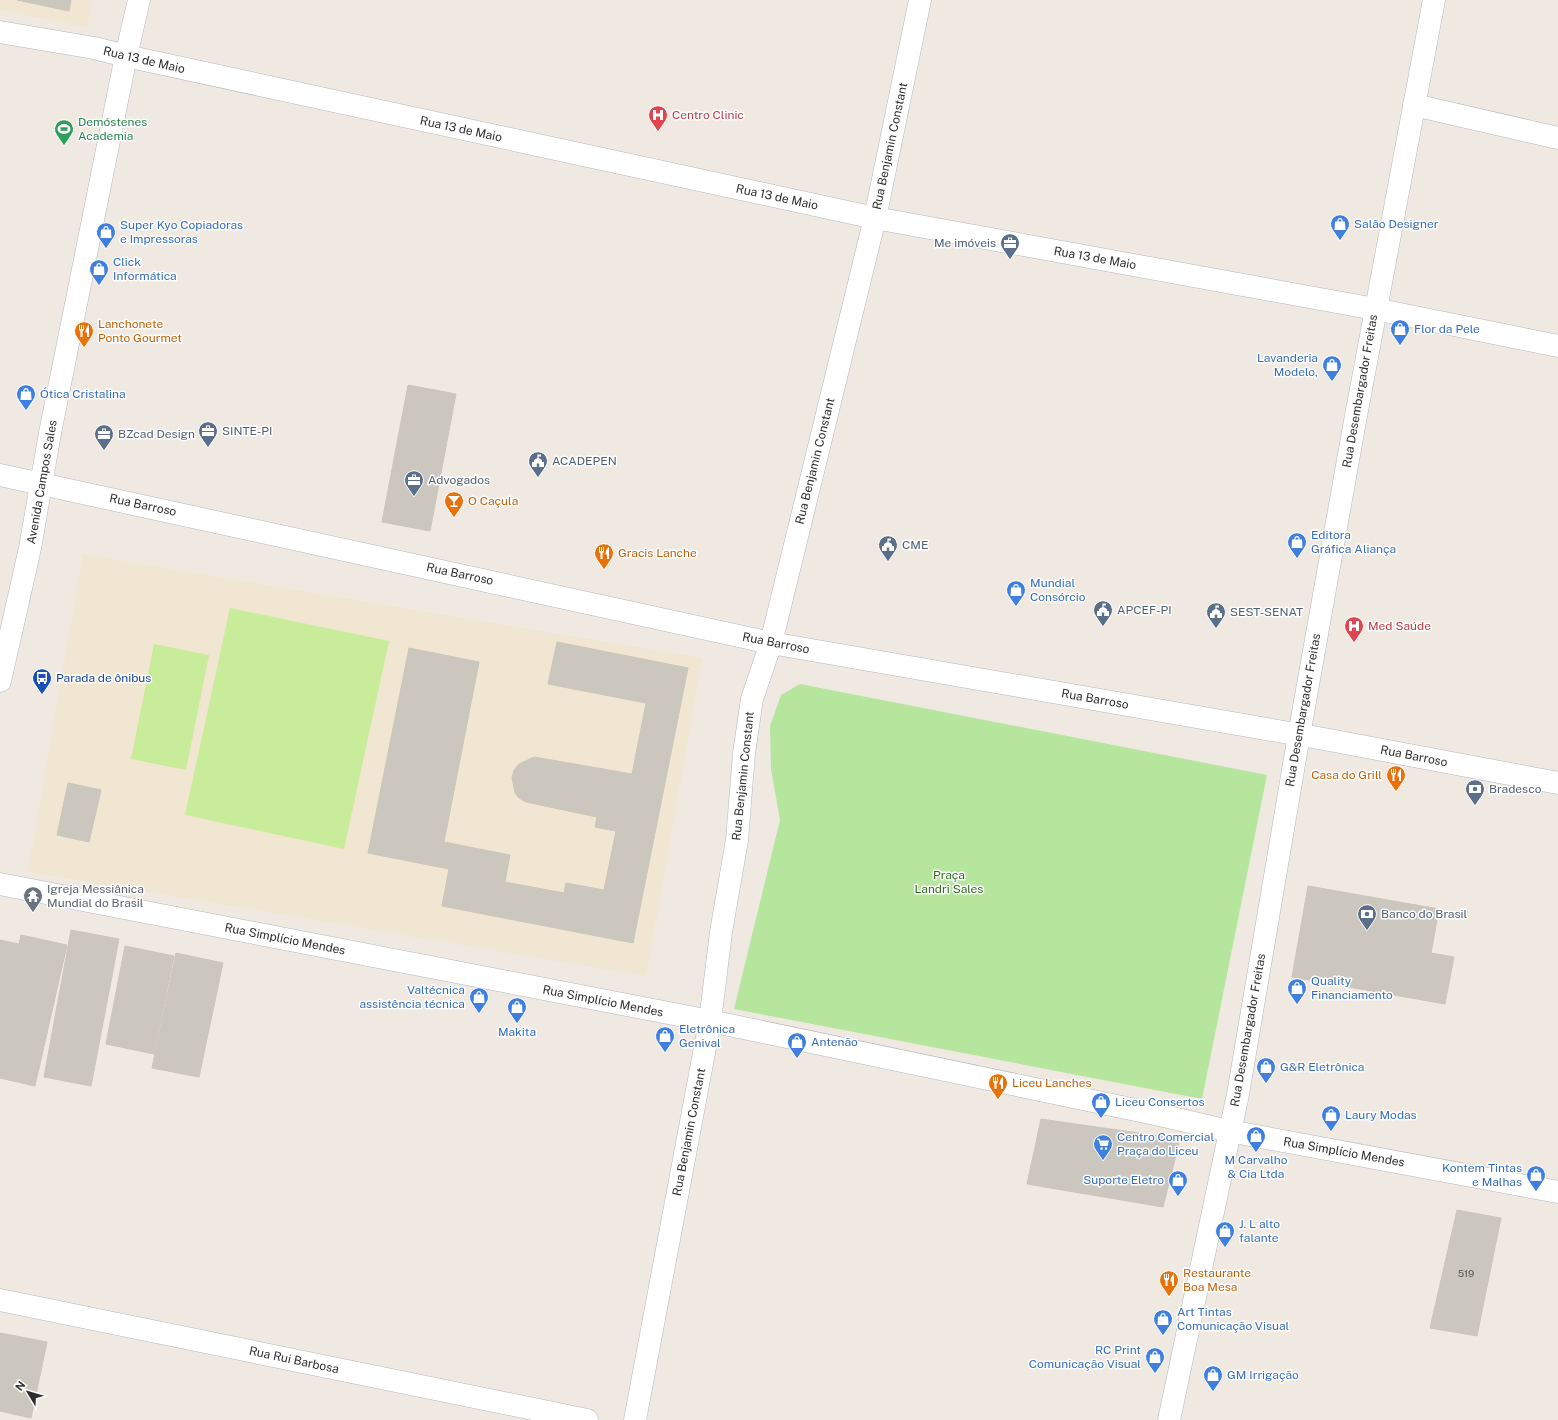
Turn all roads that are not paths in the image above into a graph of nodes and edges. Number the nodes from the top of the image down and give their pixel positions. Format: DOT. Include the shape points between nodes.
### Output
graph roads {
  1 [pos="139,0"];
  2 [pos="920,0"];
  3 [pos="1434,0"];
  4 [pos="0,32"];
  5 [pos="126,56"];
  6 [pos="1414,105"];
  7 [pos="1558,138"];
  8 [pos="875,218"];
  9 [pos="1375,309"];
  10 [pos="1558,346"];
  11 [pos="0,474"];
  12 [pos="42,483"];
  13 [pos="771,643"];
  14 [pos="0,681"];
  15 [pos="1299,734"];
  16 [pos="1558,783"];
  17 [pos="0,884"];
  18 [pos="710,1022"];
  19 [pos="1229,1131"];
  20 [pos="1558,1192"];
  21 [pos="0,1300"];
  22 [pos="588,1420"];
  23 [pos="635,1420"];
  24 [pos="1169,1420"];
  1 -- 5 [label="street, Avenida Campos Sales"];
  2 -- 8 [label="street, Rua Benjamin Constant"];
  3 -- 6 [label="street, Rua Desembargador Freitas"];
  4 -- 5 [label="street, Rua 13 de Maio"];
  5 -- 8 [label="street, Rua 13 de Maio"];
  5 -- 12 [label="street, Avenida Campos Sales"];
  6 -- 7 [label="street"];
  6 -- 9 [label="street, Rua Desembargador Freitas"];
  8 -- 9 [label="street, Rua 13 de Maio"];
  8 -- 13 [label="street, Rua Benjamin Constant"];
  9 -- 10 [label="street, Rua 13 de Maio"];
  9 -- 15 [label="street, Rua Desembargador Freitas"];
  11 -- 12 [label="street, Rua Barroso"];
  12 -- 13 [label="street, Rua Barroso"];
  12 -- 14 [label="street, Avenida Campos Sales"];
  13 -- 15 [label="street, Rua Barroso"];
  13 -- 18 [label="street, Rua Benjamin Constant" via="752,699 744,754 737,840 720,932"];
  15 -- 16 [label="street, Rua Barroso"];
  15 -- 19 [label="street, Rua Desembargador Freitas" via="1238,1094"];
  17 -- 18 [label="street, Rua Simplício Mendes"];
  18 -- 19 [label="street, Rua Simplício Mendes"];
  18 -- 23 [label="street, Rua Benjamin Constant"];
  19 -- 20 [label="street, Rua Simplício Mendes"];
  19 -- 24 [label="street, Rua Desembargador Freitas"];
  21 -- 22 [label="street, Rua Rui Barbosa"];
}
